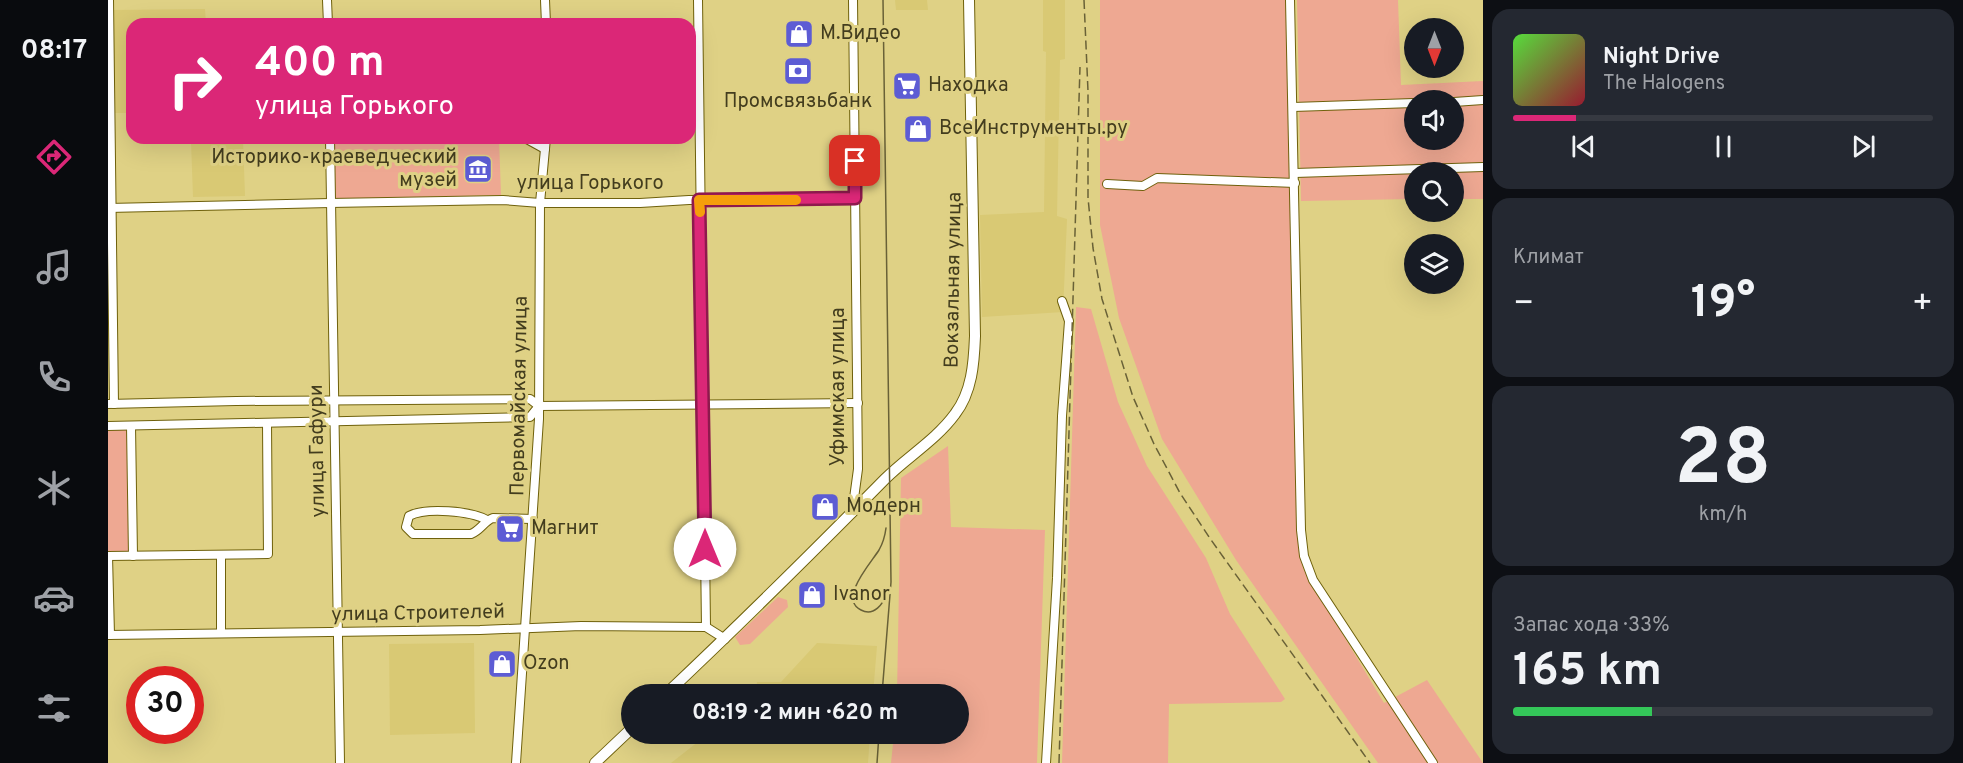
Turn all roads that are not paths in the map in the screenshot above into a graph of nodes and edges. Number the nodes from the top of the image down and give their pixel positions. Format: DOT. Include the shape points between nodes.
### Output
graph roads {
  1 [pos="110,0"];
  2 [pos="327,0"];
  3 [pos="545,0"];
  4 [pos="698,0"];
  5 [pos="853,0"];
  6 [pos="969,0"];
  7 [pos="1290,0"];
  8 [pos="328,18"];
  9 [pos="546,18"];
  10 [pos="1483,100"];
  11 [pos="1464,101"];
  12 [pos="1404,103"];
  13 [pos="1293,107"];
  14 [pos="330,144"];
  15 [pos="536,144"];
  16 [pos="545,144"];
  17 [pos="545,149"];
  18 [pos="1483,166"];
  19 [pos="1295,173"];
  20 [pos="1295,183"];
  21 [pos="1107,184"];
  22 [pos="855,198"];
  23 [pos="699,200"];
  24 [pos="330,202"];
  25 [pos="540,203"];
  26 [pos="110,207"];
  27 [pos="1062,301"];
  28 [pos="334,401"];
  29 [pos="858,402"];
  30 [pos="111,404"];
  31 [pos="702,404"];
  32 [pos="539,406"];
  33 [pos="334,420"];
  34 [pos="267,423"];
  35 [pos="108,426"];
  36 [pos="131,426"];
  37 [pos="852,513"];
  38 [pos="533,519"];
  39 [pos="488,520"];
  40 [pos="221,555"];
  41 [pos="108,556"];
  42 [pos="133,556"];
  43 [pos="706,627"];
  44 [pos="525,628"];
  45 [pos="336,632"];
  46 [pos="221,633"];
  47 [pos="109,635"];
  48 [pos="725,639"];
  49 [pos="677,684"];
  50 [pos="621,738"];
  51 [pos="339,763"];
  52 [pos="516,763"];
  53 [pos="595,763"];
  54 [pos="1046,763"];
  55 [pos="1433,763"];
  1 -- 26 [label="street"];
  2 -- 8 [label="street"];
  3 -- 9 [label="street"];
  4 -- 23 [label="street"];
  5 -- 22 [label="street, Уфимская улица"];
  6 -- 37 [label="main road, Вокзальная улица" via="975,336 969,388 956,414"];
  7 -- 13 [label="street"];
  10 -- 11 [label="street"];
  12 -- 13 [label="street"];
  13 -- 19 [label="street"];
  14 -- 24 [label="street, улица Гафури"];
  15 -- 17 [label="street, улица Горького"];
  16 -- 17 [label="street, Первомайская улица"];
  17 -- 25 [label="street, Первомайская улица"];
  18 -- 19 [label="street"];
  19 -- 20 [label="street"];
  20 -- 21 [label="street" via="1157,178 1143,186"];
  20 -- 55 [label="street" via="1300,519 1304,556 1313,580"];
  22 -- 23 [label="street, улица Горького"];
  22 -- 29 [label="street, Уфимская улица"];
  23 -- 25 [label="street, улица Горького"];
  23 -- 31 [label="street"];
  24 -- 25 [label="street, улица Горького"];
  24 -- 26 [label="street, улица Горького"];
  24 -- 28 [label="street, улица Гафури"];
  25 -- 32 [label="street, Первомайская улица"];
  26 -- 30 [label="street"];
  27 -- 54 [label="street" via="1069,321"];
  28 -- 30 [label="street"];
  28 -- 32 [label="street" via="530,399"];
  28 -- 33 [label="street, улица Гафури"];
  29 -- 31 [label="street"];
  29 -- 37 [label="street, Уфимская улица" via="858,469"];
  31 -- 32 [label="street"];
  31 -- 43 [label="street"];
  32 -- 33 [label="street" via="530,417"];
  32 -- 38 [label="street, Первомайская улица"];
  33 -- 34 [label="street"];
  33 -- 45 [label="street, улица Гафури"];
  34 -- 36 [label="street"];
  34 -- 40 [label="street" via="268,554"];
  35 -- 36 [label="street"];
  36 -- 42 [label="street"];
  37 -- 48 [label="main road"];
  38 -- 39 [label="street"];
  38 -- 44 [label="street, Первомайская улица"];
  39 -- 39 [label="street" via="471,534 413,534 406,527 409,516 423,513 464,512"];
  40 -- 42 [label="street"];
  40 -- 46 [label="street"];
  41 -- 42 [label="street"];
  41 -- 47 [label="street"];
  43 -- 44 [label="street, улица Строителей"];
  43 -- 48 [label="street"];
  44 -- 45 [label="street, улица Строителей"];
  44 -- 52 [label="street, Первомайская улица"];
  45 -- 46 [label="street, улица Строителей"];
  45 -- 51 [label="street, улица Гафури"];
  46 -- 47 [label="street, улица Строителей"];
  48 -- 49 [label="main road"];
  50 -- 53 [label="main road"];
}
